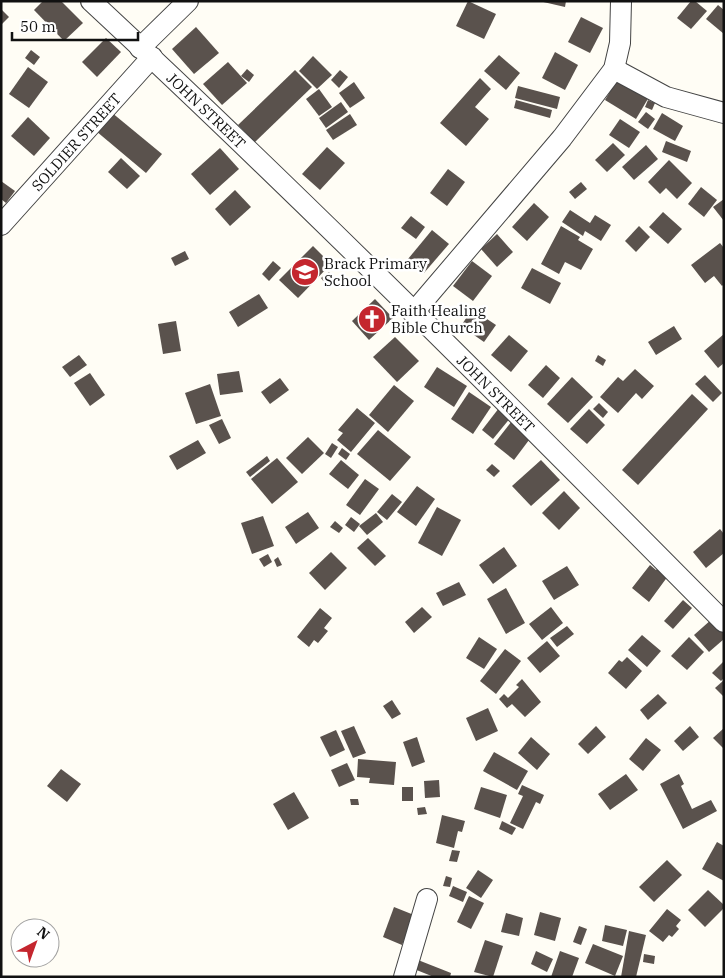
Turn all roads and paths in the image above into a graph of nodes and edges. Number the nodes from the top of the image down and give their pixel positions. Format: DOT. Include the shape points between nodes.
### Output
graph roads {
  1 [pos="91,1"];
  2 [pos="188,1"];
  3 [pos="621,1"];
  4 [pos="146,52"];
  5 [pos="614,69"];
  6 [pos="724,113"];
  7 [pos="1,225"];
  8 [pos="413,312"];
  9 [pos="724,622"];
  10 [pos="427,900"];
  11 [pos="404,977"];
  1 -- 4 [label="street, JOHN STREET"];
  2 -- 4 [label="street, SOLDIER STREET"];
  3 -- 5 [label="street" via="620,43"];
  4 -- 7 [label="street, SOLDIER STREET"];
  4 -- 8 [label="street, JOHN STREET"];
  5 -- 6 [label="street" via="666,97"];
  5 -- 8 [label="street" via="562,138"];
  8 -- 9 [label="street, JOHN STREET"];
  10 -- 11 [label="street"];
}
